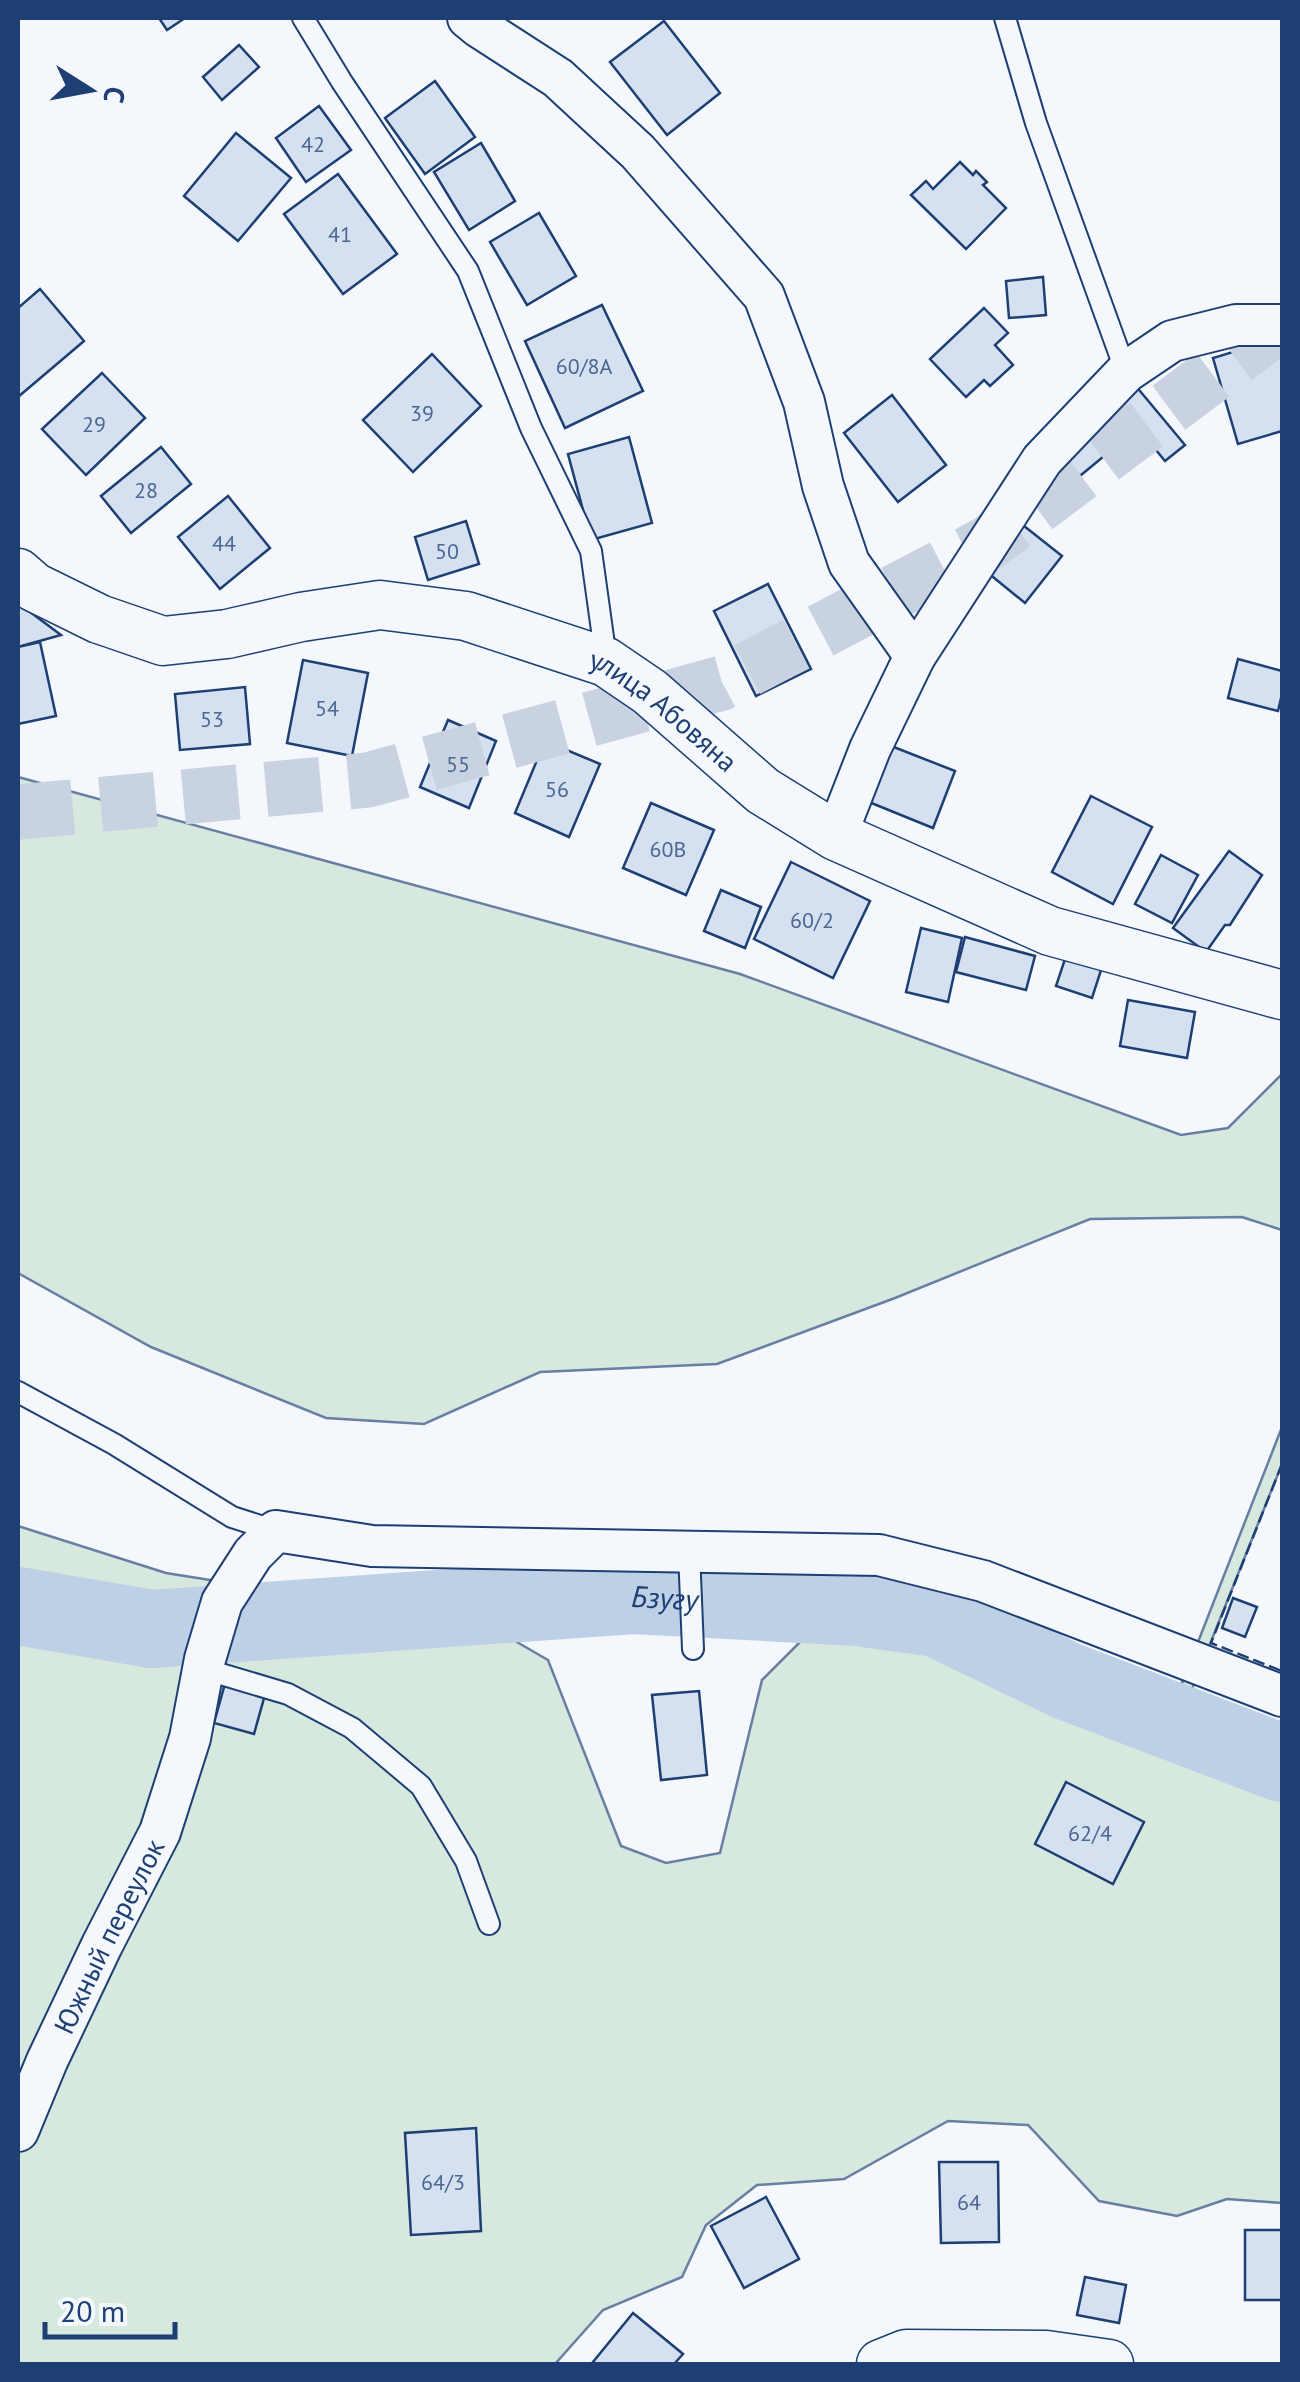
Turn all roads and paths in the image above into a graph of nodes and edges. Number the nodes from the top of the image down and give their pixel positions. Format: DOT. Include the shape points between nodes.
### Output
graph roads {
  1 [pos="303,18"];
  2 [pos="468,18"];
  3 [pos="1006,18"];
  4 [pos="1282,325"];
  5 [pos="1126,372"];
  6 [pos="18,573"];
  7 [pos="915,656"];
  8 [pos="606,662"];
  9 [pos="836,836"];
  10 [pos="1282,995"];
  11 [pos="18,1392"];
  12 [pos="276,1531"];
  13 [pos="689,1563"];
  14 [pos="693,1649"];
  15 [pos="205,1664"];
  16 [pos="1282,1696"];
  17 [pos="489,1924"];
  18 [pos="18,2130"];
  19 [pos="881,2364"];
  20 [pos="1109,2364"];
  1 -- 8 [label="lane" via="468,270 531,428 591,552"];
  2 -- 7 [label="street" via="558,78 638,152 764,296 804,402 849,563"];
  3 -- 5 [label="lane" via="1036,123"];
  4 -- 5 [label="street" via="1236,326 1172,341"];
  5 -- 7 [label="street" via="1042,460"];
  6 -- 8 [label="street, улица Абовяна" via="99,619 164,640 380,605 466,616"];
  7 -- 9 [label="street"];
  8 -- 9 [label="street, улица Абовяна" via="762,791"];
  9 -- 10 [label="street, улица Абовяна" via="1050,931"];
  11 -- 12 [label="lane" via="232,1517"];
  12 -- 13 [label="street" via="372,1546"];
  12 -- 15 [label="street, Южный переулок" via="222,1602"];
  13 -- 14 [label="lane"];
  13 -- 16 [label="street" via="879,1555 983,1581"];
  15 -- 17 [label="lane" via="288,1694 352,1728 421,1786 466,1861"];
  15 -- 18 [label="street, Южный переулок" via="160,1832"];
  19 -- 20 [label="street" via="906,2354"];
}
